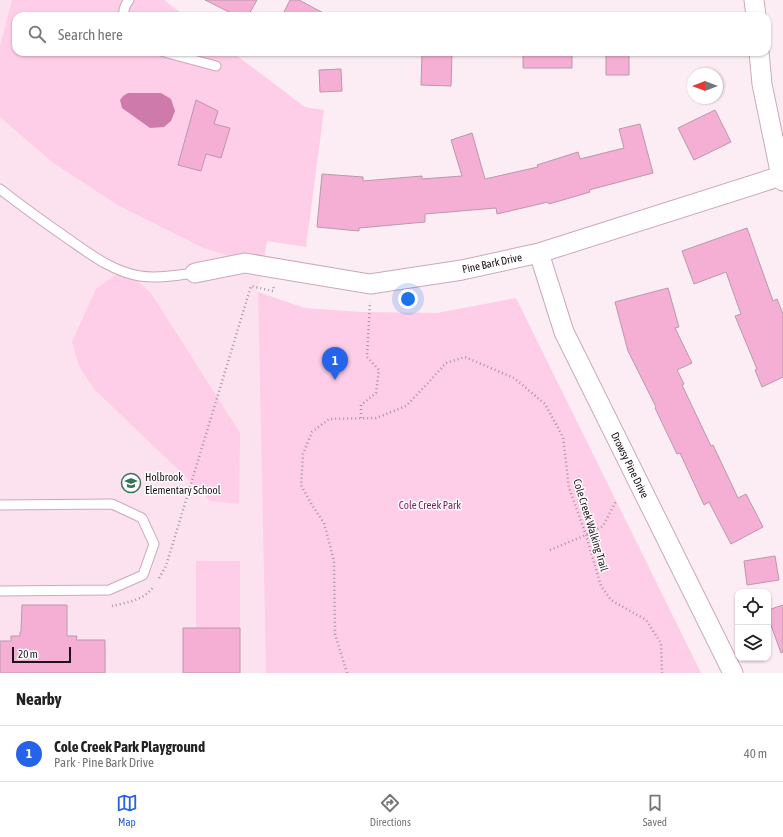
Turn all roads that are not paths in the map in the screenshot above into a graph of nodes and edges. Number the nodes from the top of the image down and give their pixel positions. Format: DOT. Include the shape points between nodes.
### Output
graph roads {
  1 [pos="129,0"];
  2 [pos="754,0"];
  3 [pos="124,12"];
  4 [pos="756,12"];
  5 [pos="179,56"];
  6 [pos="759,56"];
  7 [pos="216,66"];
  8 [pos="782,178"];
  9 [pos="0,189"];
  10 [pos="539,253"];
  11 [pos="195,273"];
  12 [pos="0,505"];
  13 [pos="0,591"];
  14 [pos="733,673"];
  1 -- 3 [label="lane"];
  2 -- 4 [label="street"];
  5 -- 7 [label="lane"];
  6 -- 8 [label="street" via="762,84"];
  8 -- 10 [label="street, Pine Bark Drive"];
  9 -- 11 [label="lane" via="93,256 119,271 160,278"];
  10 -- 11 [label="street, Pine Bark Drive" via="462,270 370,284 245,263"];
  10 -- 14 [label="street, Drowsy Pine Drive" via="564,332"];
  12 -- 13 [label="lane" via="112,504 142,518 154,544 143,575 109,590"];
}
